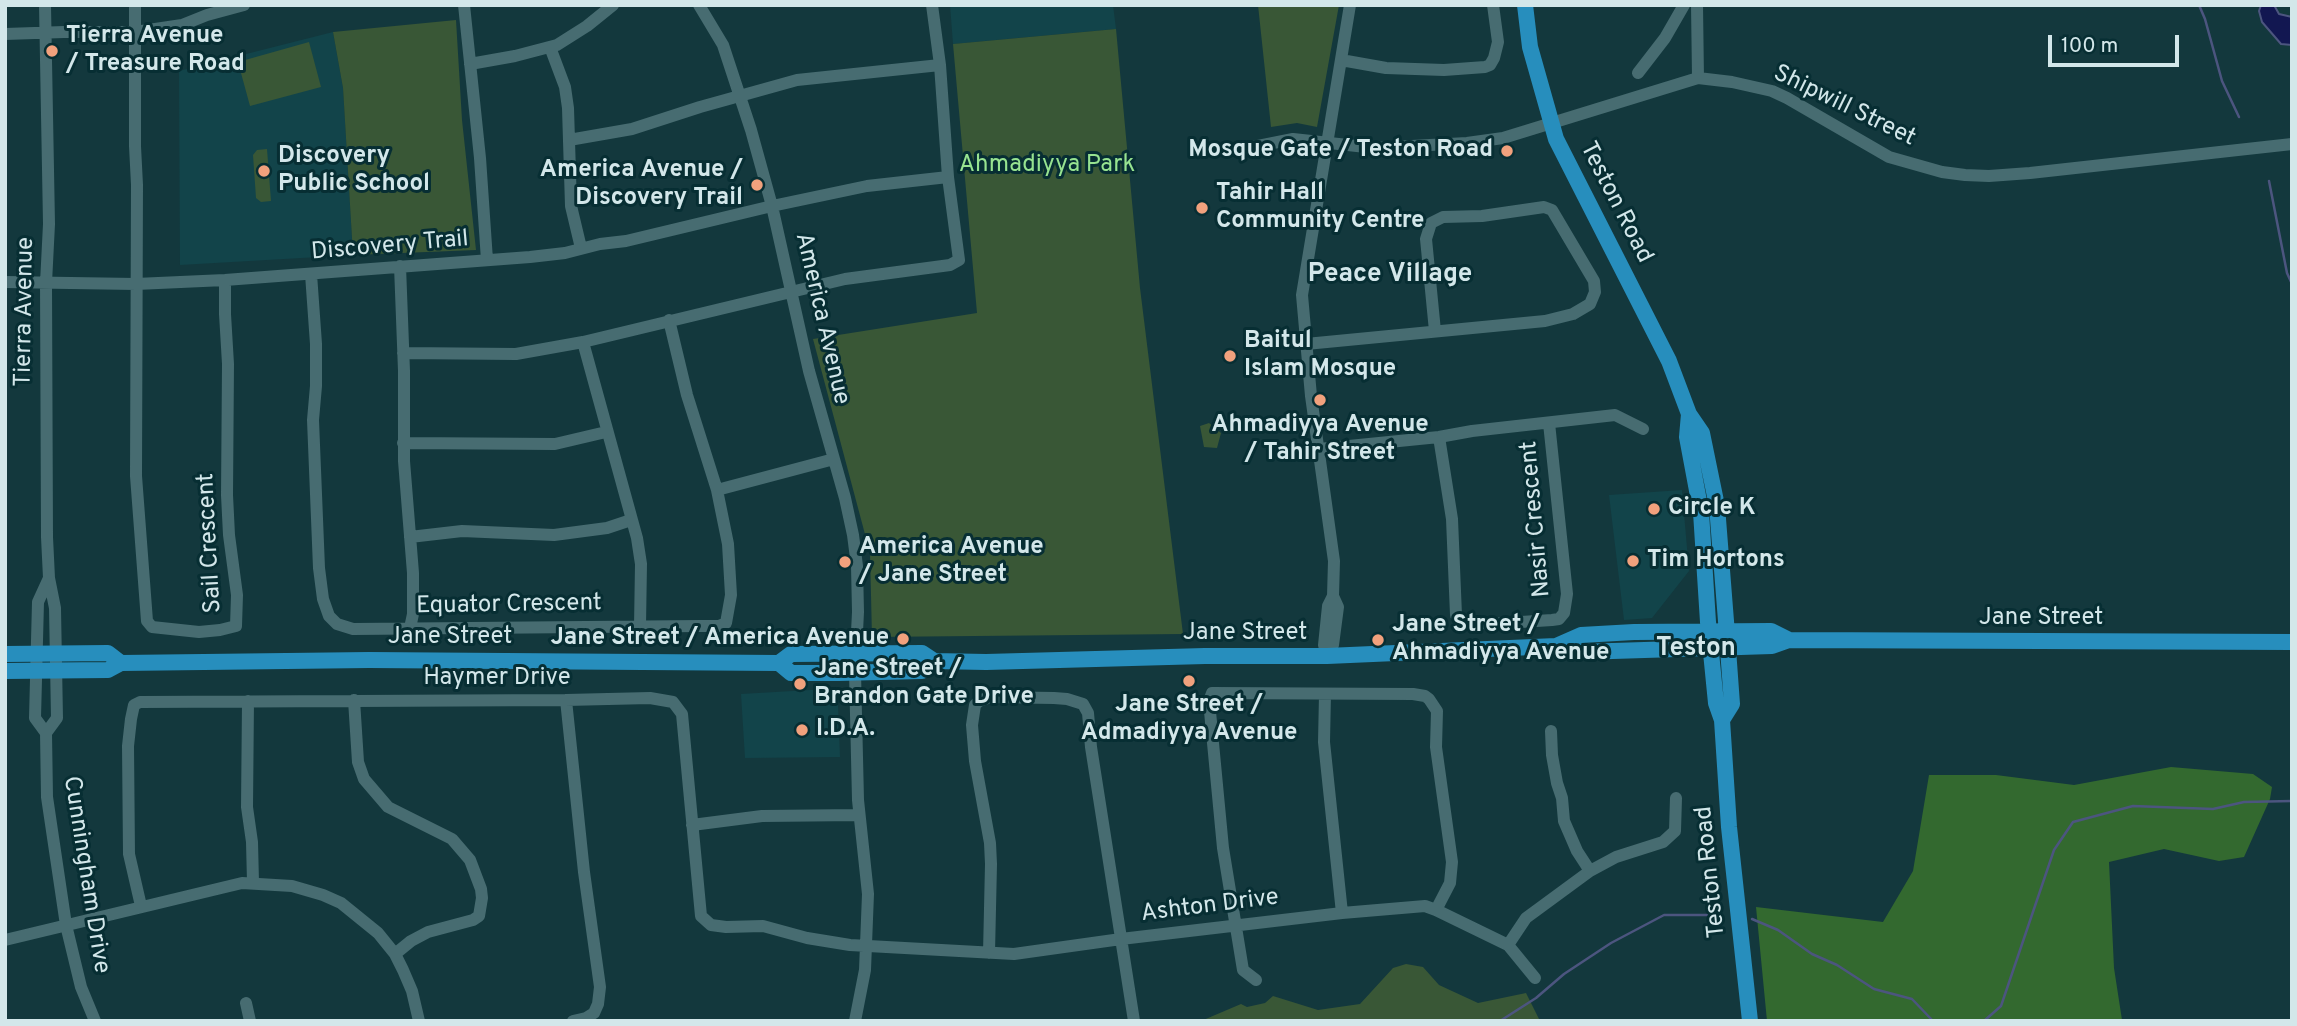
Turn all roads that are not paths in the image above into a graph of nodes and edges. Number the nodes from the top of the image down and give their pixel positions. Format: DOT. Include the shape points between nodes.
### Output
graph roads {
  1 [pos="45,5"];
  2 [pos="135,5"];
  3 [pos="244,5"];
  4 [pos="464,5"];
  5 [pos="613,5"];
  6 [pos="699,5"];
  7 [pos="932,5"];
  8 [pos="1350,5"];
  9 [pos="1493,5"];
  10 [pos="1525,5"];
  11 [pos="1684,5"];
  12 [pos="1698,5"];
  13 [pos="45,32"];
  14 [pos="135,32"];
  15 [pos="5,34"];
  16 [pos="550,47"];
  17 [pos="1341,60"];
  18 [pos="470,64"];
  19 [pos="940,65"];
  20 [pos="1638,73"];
  21 [pos="1698,78"];
  22 [pos="740,97"];
  23 [pos="1551,122"];
  24 [pos="569,139"];
  25 [pos="1327,142"];
  26 [pos="2292,144"];
  27 [pos="1253,147"];
  28 [pos="948,177"];
  29 [pos="772,206"];
  30 [pos="580,248"];
  31 [pos="487,260"];
  32 [pos="400,266"];
  33 [pos="311,274"];
  34 [pos="225,280"];
  35 [pos="5,282"];
  36 [pos="46,283"];
  37 [pos="136,284"];
  38 [pos="791,293"];
  39 [pos="669,320"];
  40 [pos="1435,331"];
  41 [pos="583,342"];
  42 [pos="1306,344"];
  43 [pos="403,353"];
  44 [pos="1689,414"];
  45 [pos="1549,423"];
  46 [pos="1643,429"];
  47 [pos="606,432"];
  48 [pos="1439,437"];
  49 [pos="403,443"];
  50 [pos="1319,449"];
  51 [pos="834,459"];
  52 [pos="717,490"];
  53 [pos="631,520"];
  54 [pos="410,537"];
  55 [pos="49,578"];
  56 [pos="640,626"];
  57 [pos="410,628"];
  58 [pos="1710,640"];
  59 [pos="1727,640"];
  60 [pos="2292,642"];
  61 [pos="36,653"];
  62 [pos="56,653"];
  63 [pos="5,654"];
  64 [pos="856,654"];
  65 [pos="1327,656"];
  66 [pos="934,661"];
  67 [pos="121,663"];
  68 [pos="779,663"];
  69 [pos="5,671"];
  70 [pos="36,671"];
  71 [pos="56,671"];
  72 [pos="856,672"];
  73 [pos="1325,694"];
  74 [pos="354,700"];
  75 [pos="566,700"];
  76 [pos="248,701"];
  77 [pos="1723,720"];
  78 [pos="1551,731"];
  79 [pos="46,733"];
  80 [pos="1676,798"];
  81 [pos="859,815"];
  82 [pos="692,825"];
  83 [pos="1590,871"];
  84 [pos="253,882"];
  85 [pos="141,906"];
  86 [pos="1436,910"];
  87 [pos="1342,913"];
  88 [pos="66,925"];
  89 [pos="1236,926"];
  90 [pos="1121,939"];
  91 [pos="5,940"];
  92 [pos="1508,945"];
  93 [pos="867,946"];
  94 [pos="989,953"];
  95 [pos="395,954"];
  96 [pos="1535,978"];
  97 [pos="1256,980"];
  98 [pos="246,1003"];
  99 [pos="95,1021"];
  100 [pos="250,1021"];
  101 [pos="419,1021"];
  102 [pos="573,1021"];
  103 [pos="855,1021"];
  104 [pos="1134,1021"];
  105 [pos="1750,1021"];
  1 -- 13 [label="street, Tierra Avenue"];
  2 -- 14 [label="street"];
  3 -- 14 [label="street" via="181,25"];
  4 -- 18 [label="street"];
  5 -- 16 [label="street"];
  6 -- 22 [label="street, America Avenue" via="723,45"];
  7 -- 19 [label="street"];
  8 -- 17 [label="street"];
  9 -- 17 [label="street" via="1498,42 1486,67 1386,68"];
  10 -- 23 [label="main road, Teston Road" via="1530,47"];
  11 -- 20 [label="street"];
  12 -- 21 [label="street"];
  13 -- 14 [label="street"];
  13 -- 15 [label="street"];
  13 -- 36 [label="street, Tierra Avenue"];
  14 -- 37 [label="street"];
  16 -- 18 [label="street"];
  16 -- 24 [label="street" via="565,87"];
  17 -- 25 [label="street"];
  18 -- 31 [label="street"];
  19 -- 22 [label="street" via="797,80"];
  19 -- 28 [label="street"];
  21 -- 23 [label="street, Shipwill Street"];
  21 -- 26 [label="street, Shipwill Street" via="1772,91 1889,157 1965,175 2030,173"];
  22 -- 24 [label="street" via="632,129"];
  22 -- 29 [label="street, America Avenue"];
  23 -- 25 [label="street, Shipwill Street" via="1503,138 1467,143 1375,148"];
  23 -- 44 [label="main road, Teston Road" via="1669,361"];
  24 -- 30 [label="street" via="571,206"];
  25 -- 27 [label="street, Shipwill Street" via="1293,139"];
  25 -- 42 [label="street" via="1302,295"];
  28 -- 29 [label="street, Discovery Trail" via="867,186"];
  28 -- 38 [label="street" via="959,260"];
  29 -- 30 [label="street, Discovery Trail"];
  29 -- 38 [label="street, America Avenue"];
  30 -- 31 [label="street, Discovery Trail"];
  31 -- 32 [label="street, Discovery Trail"];
  32 -- 33 [label="street, Discovery Trail"];
  32 -- 43 [label="street"];
  33 -- 34 [label="street, Discovery Trail"];
  33 -- 57 [label="street, Equator Crescent" via="316,344 316,537 323,599 329,616 344,627"];
  34 -- 37 [label="street, Discovery Trail"];
  34 -- 37 [label="street, Sail Crescent" via="227,495 237,616 236,626 199,632 152,628 146,621 136,476"];
  35 -- 36 [label="street, Discovery Trail"];
  36 -- 37 [label="street, Discovery Trail"];
  36 -- 55 [label="street, Tierra Avenue"];
  38 -- 39 [label="street"];
  38 -- 51 [label="street, America Avenue"];
  39 -- 41 [label="street"];
  39 -- 52 [label="street, Equator Crescent"];
  40 -- 40 [label="street" via="1545,321 1590,304 1594,281 1552,210 1544,207 1443,217 1432,223 1426,239"];
  40 -- 42 [label="street"];
  41 -- 43 [label="street" via="516,354"];
  41 -- 47 [label="street"];
  42 -- 50 [label="street"];
  43 -- 49 [label="street"];
  44 -- 58 [label="main road, Teston Road" via="1686,437 1701,512"];
  44 -- 59 [label="main road, Teston Road" via="1702,433 1717,506"];
  45 -- 46 [label="street" via="1615,415"];
  45 -- 48 [label="street"];
  45 -- 48 [label="street, Nasir Crescent" via="1567,594 1564,613 1552,620 1490,624 1456,615 1452,519"];
  47 -- 49 [label="street" via="555,444"];
  47 -- 53 [label="street"];
  48 -- 50 [label="street"];
  49 -- 54 [label="street"];
  50 -- 65 [label="street" via="1334,561 1333,596 1338,607"];
  51 -- 52 [label="street"];
  51 -- 64 [label="street, America Avenue" via="857,566"];
  52 -- 56 [label="street, Equator Crescent" via="730,563 726,623"];
  53 -- 54 [label="street" via="554,535 462,531"];
  53 -- 56 [label="street" via="641,564"];
  54 -- 57 [label="street"];
  55 -- 61 [label="street, Tierra Avenue" via="38,602"];
  55 -- 62 [label="street, Tierra Avenue"];
  56 -- 57 [label="street, Equator Crescent"];
  58 -- 59 [label="main road, Jane Street"];
  58 -- 65 [label="main road, Jane Street" via="1634,632 1581,635 1556,646"];
  58 -- 77 [label="main road, Teston Road" via="1716,703"];
  59 -- 60 [label="main road, Jane Street" via="1772,646 1789,640"];
  59 -- 77 [label="main road, Teston Road" via="1732,704"];
  61 -- 62 [label="main road, Jane Street"];
  61 -- 63 [label="main road, Jane Street"];
  61 -- 70 [label="street, Cunningham Drive"];
  62 -- 67 [label="main road, Jane Street" via="108,653"];
  62 -- 71 [label="street, Tierra Avenue"];
  64 -- 66 [label="main road, Jane Street" via="922,653"];
  64 -- 68 [label="main road, Jane Street" via="791,654"];
  64 -- 72 [label="street, America Avenue"];
  65 -- 66 [label="main road, Jane Street"];
  66 -- 72 [label="main road, Jane Street" via="922,671"];
  67 -- 68 [label="main road, Jane Street"];
  67 -- 71 [label="main road, Jane Street" via="108,670"];
  68 -- 72 [label="main road, Jane Street" via="791,673"];
  69 -- 70 [label="main road, Jane Street"];
  70 -- 71 [label="main road, Jane Street"];
  70 -- 79 [label="street, Cunningham Drive" via="35,718"];
  71 -- 79 [label="street, Cunningham Drive" via="57,718"];
  72 -- 81 [label="street, America Avenue"];
  73 -- 86 [label="street" via="1413,694 1434,704 1452,862 1450,883"];
  73 -- 87 [label="street" via="1324,742"];
  73 -- 89 [label="street" via="1212,693 1209,701 1223,848"];
  74 -- 75 [label="street, Haymer Drive"];
  74 -- 76 [label="street, Haymer Drive"];
  74 -- 95 [label="street" via="358,762 364,779 388,807 452,839 470,860 481,889 479,916 428,932"];
  75 -- 82 [label="street, Haymer Drive" via="650,698 673,702 682,714"];
  75 -- 102 [label="street" via="600,987 594,1013"];
  76 -- 84 [label="street" via="247,807"];
  76 -- 85 [label="street, Haymer Drive" via="160,700 134,705 128,746 129,854"];
  77 -- 105 [label="main road, Teston Road" via="1729,827"];
  78 -- 83 [label="street" via="1564,821"];
  79 -- 88 [label="street, Cunningham Drive" via="47,797"];
  80 -- 83 [label="street" via="1675,831 1662,842"];
  81 -- 82 [label="street" via="762,816"];
  81 -- 93 [label="street, America Avenue" via="868,894"];
  82 -- 93 [label="street, Haymer Drive" via="701,916 706,923 763,926"];
  83 -- 92 [label="street" via="1526,918"];
  84 -- 85 [label="street"];
  84 -- 95 [label="street" via="292,887 341,903"];
  85 -- 88 [label="street"];
  86 -- 87 [label="street, Ashton Drive" via="1425,906"];
  86 -- 92 [label="street, Ashton Drive"];
  87 -- 89 [label="street, Ashton Drive"];
  88 -- 91 [label="street"];
  88 -- 99 [label="street, Cunningham Drive" via="81,987"];
  89 -- 90 [label="street, Ashton Drive"];
  89 -- 97 [label="street" via="1243,970"];
  90 -- 94 [label="street, Ashton Drive" via="1034,953"];
  90 -- 94 [label="street" via="1088,713 1083,704 1067,699 990,697 975,705 972,724 990,843"];
  90 -- 104 [label="street"];
  92 -- 96 [label="street, Ashton Drive"];
  93 -- 94 [label="street, Ashton Drive"];
  93 -- 103 [label="street, America Avenue"];
  95 -- 101 [label="street" via="412,991"];
  98 -- 100 [label="street"];
}
